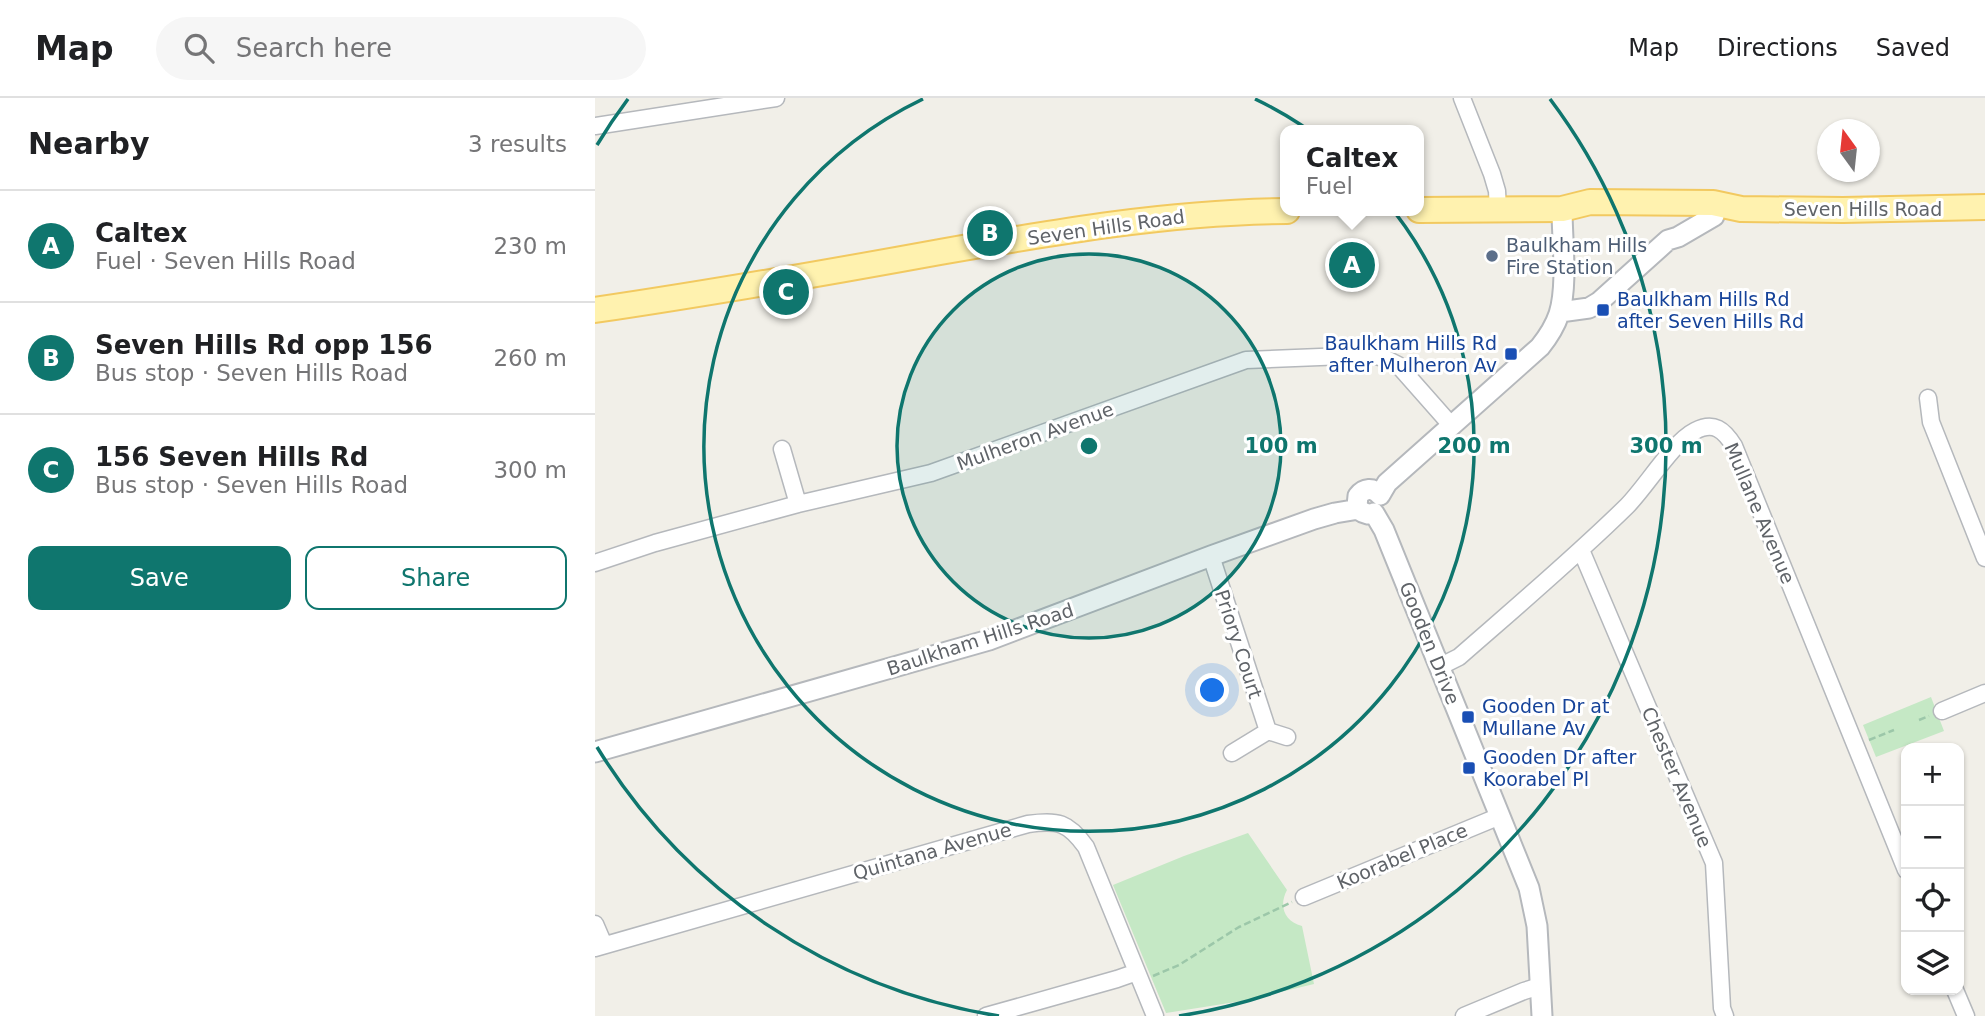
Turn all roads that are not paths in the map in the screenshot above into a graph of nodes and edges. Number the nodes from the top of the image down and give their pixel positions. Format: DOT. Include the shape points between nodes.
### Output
graph roads {
  1 [pos="776,98"];
  2 [pos="1462,98"];
  3 [pos="595,126"];
  4 [pos="1985,208"];
  5 [pos="1562,209"];
  6 [pos="1741,209"];
  7 [pos="1424,210"];
  8 [pos="1498,210"];
  9 [pos="1280,211"];
  10 [pos="1714,216"];
  11 [pos="595,310"];
  12 [pos="1560,312"];
  13 [pos="1928,398"];
  14 [pos="1451,425"];
  15 [pos="782,449"];
  16 [pos="798,504"];
  17 [pos="1371,506"];
  18 [pos="1581,550"];
  19 [pos="1211,556"];
  20 [pos="1985,558"];
  21 [pos="595,563"];
  22 [pos="1439,667"];
  23 [pos="1985,692"];
  24 [pos="1942,711"];
  25 [pos="1268,731"];
  26 [pos="1287,737"];
  27 [pos="595,752"];
  28 [pos="1232,753"];
  29 [pos="1500,816"];
  30 [pos="1906,869"];
  31 [pos="1304,897"];
  32 [pos="595,924"];
  33 [pos="600,947"];
  34 [pos="1139,977"];
  35 [pos="1539,986"];
  36 [pos="1957,995"];
  37 [pos="986,1016"];
  38 [pos="1155,1016"];
  39 [pos="1464,1016"];
  40 [pos="1542,1016"];
  41 [pos="1725,1016"];
  42 [pos="1966,1016"];
  1 -- 3 [label="street"];
  2 -- 8 [label="street" via="1492,174"];
  4 -- 6 [label="main road, Seven Hills Road"];
  5 -- 6 [label="main road, Seven Hills Road" via="1590,202 1713,203"];
  5 -- 8 [label="main road, Seven Hills Road"];
  5 -- 10 [label="main road, Seven Hills Road" via="1583,216"];
  5 -- 12 [label="street"];
  6 -- 10 [label="main road, Seven Hills Road"];
  7 -- 8 [label="main road, Seven Hills Road"];
  9 -- 11 [label="main road, Seven Hills Road" via="1225,212 1062,231"];
  10 -- 12 [label="street" via="1668,240 1599,302"];
  12 -- 14 [label="street" via="1540,347"];
  13 -- 20 [label="street" via="1930,422"];
  14 -- 16 [label="street, Mulheron Avenue" via="1398,365 1384,358 1252,359 931,473"];
  14 -- 17 [label="street" via="1387,483"];
  15 -- 16 [label="street"];
  16 -- 21 [label="street, Mulheron Avenue"];
  17 -- 19 [label="street, Baulkham Hills Road" via="1314,519"];
  17 -- 22 [label="street, Gooden Drive"];
  18 -- 22 [label="street, Mullane Avenue" via="1459,657"];
  18 -- 30 [label="street, Mullane Avenue" via="1693,431 1706,427 1726,433"];
  18 -- 41 [label="street, Chester Avenue" via="1714,863"];
  19 -- 25 [label="street, Priory Court"];
  19 -- 27 [label="street, Baulkham Hills Road" via="989,640"];
  22 -- 29 [label="street, Gooden Drive"];
  23 -- 24 [label="street"];
  25 -- 26 [label="street"];
  25 -- 28 [label="street"];
  29 -- 31 [label="street, Koorabel Place"];
  29 -- 35 [label="street, Gooden Drive" via="1533,901"];
  32 -- 33 [label="street"];
  33 -- 34 [label="street, Quintana Avenue" via="1028,824 1061,822 1076,832 1086,847"];
  34 -- 37 [label="street"];
  34 -- 38 [label="street, Quintana Avenue"];
  35 -- 39 [label="street"];
  35 -- 40 [label="street, Gooden Drive"];
  36 -- 42 [label="street"];
}
